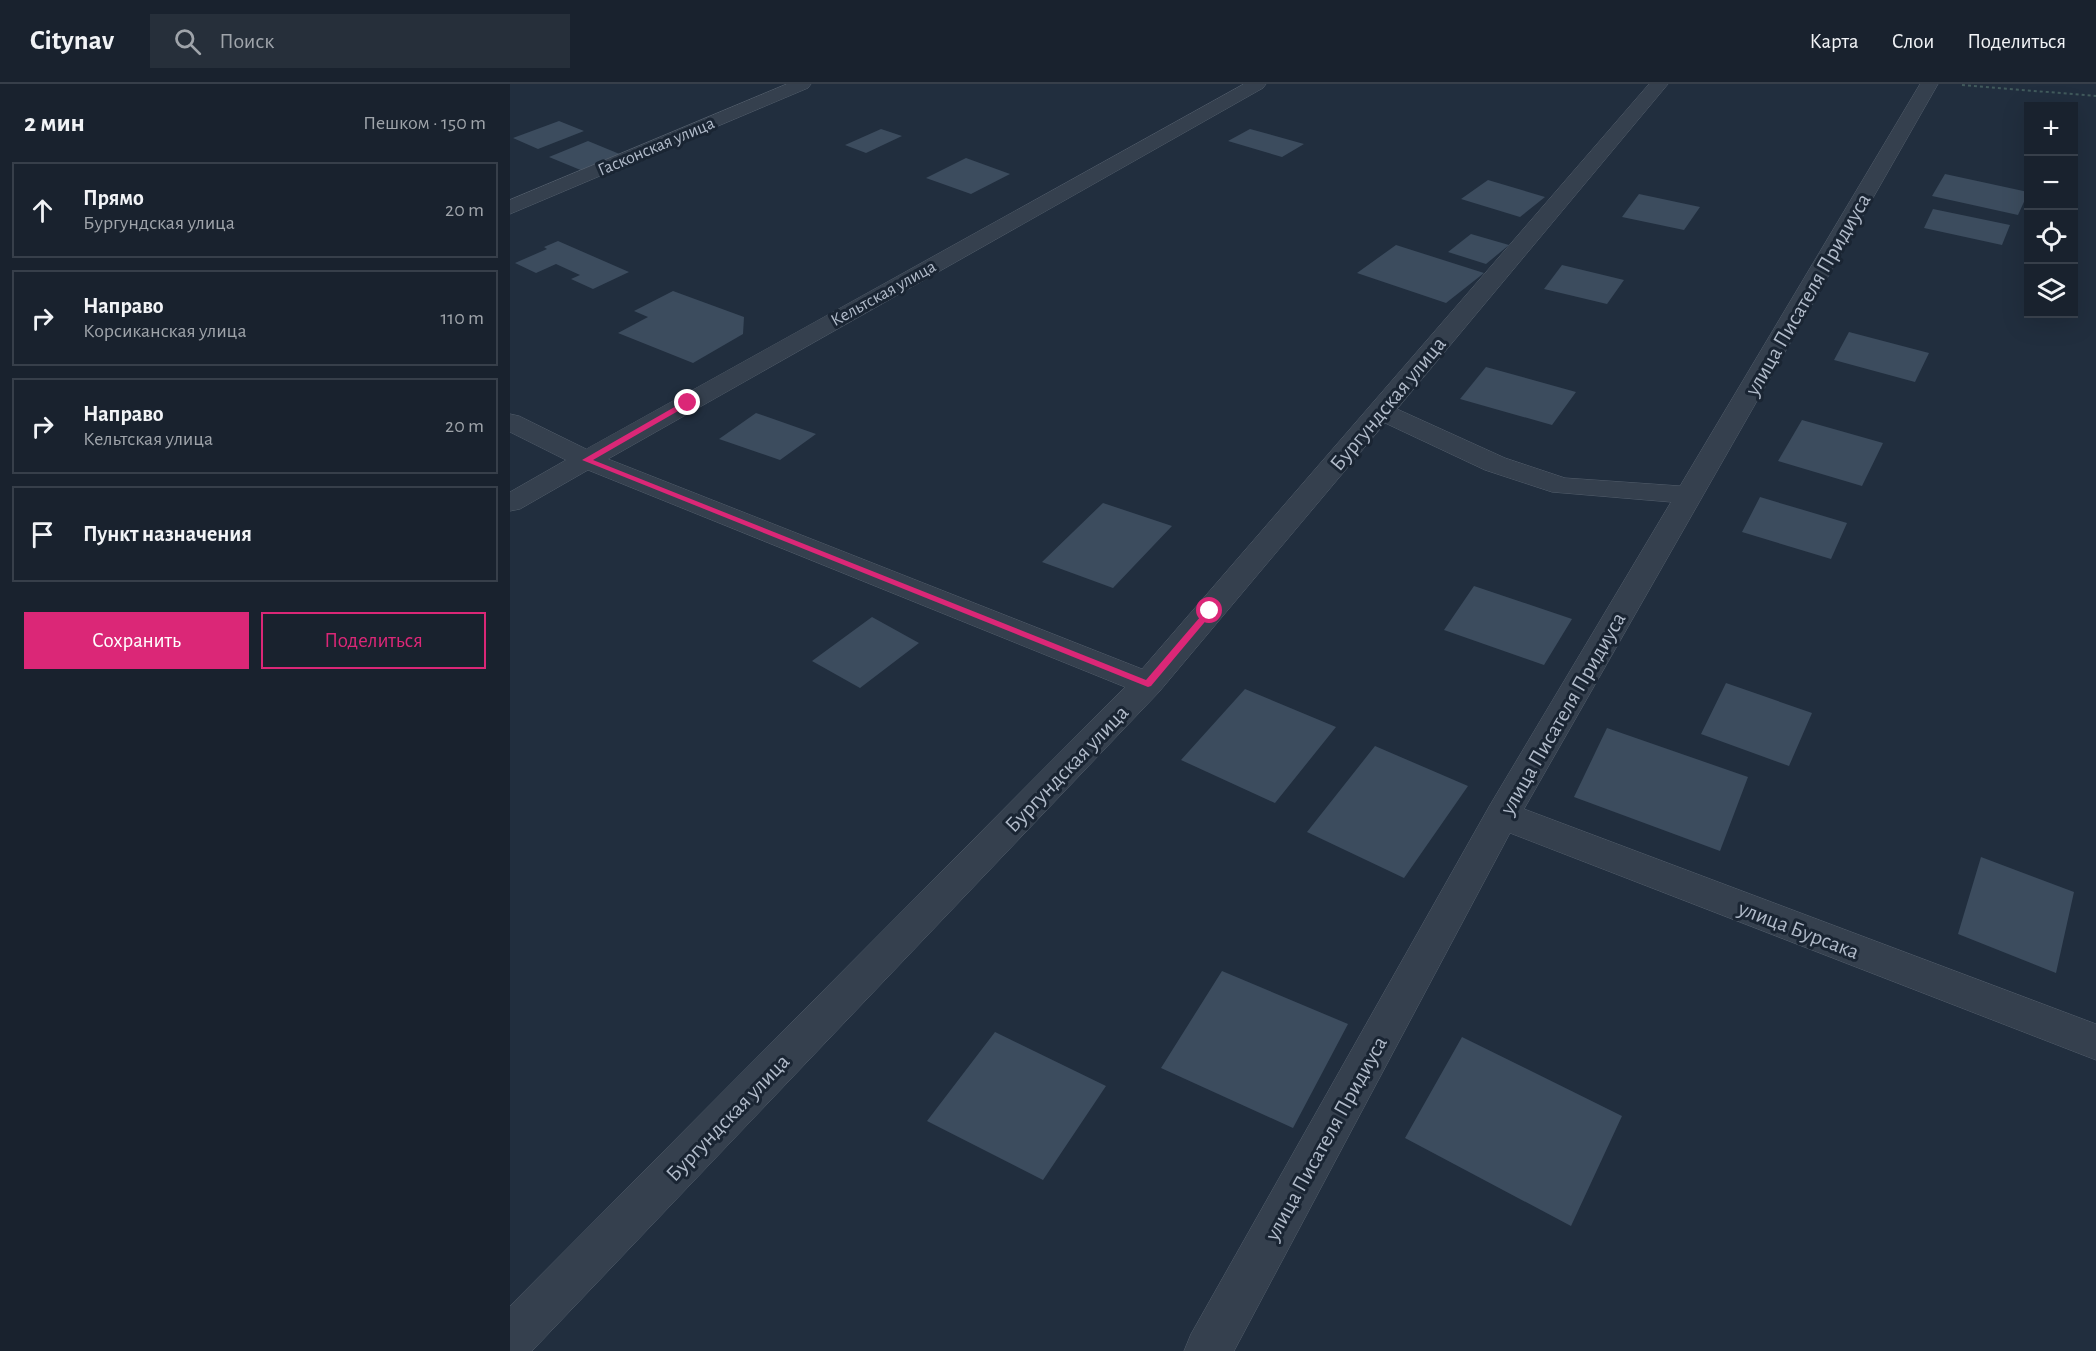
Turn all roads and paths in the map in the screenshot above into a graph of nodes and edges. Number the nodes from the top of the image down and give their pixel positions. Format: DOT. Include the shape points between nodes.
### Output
graph roads {
  1 [pos="802,84"];
  2 [pos="1257,84"];
  3 [pos="1659,84"];
  4 [pos="1929,84"];
  5 [pos="1955,84"];
  6 [pos="2096,96"];
  7 [pos="510,208"];
  8 [pos="1380,411"];
  9 [pos="510,422"];
  10 [pos="586,460"];
  11 [pos="1689,495"];
  12 [pos="510,503"];
  13 [pos="1148,684"];
  14 [pos="1502,815"];
  15 [pos="2096,1042"];
  16 [pos="510,1340"];
  17 [pos="1208,1351"];
  1 -- 7 [label="street, Гасконская улица"];
  2 -- 10 [label="street, Кельтская улица"];
  3 -- 8 [label="street, Бургундская улица"];
  4 -- 11 [label="street, улица Писателя Придиуса"];
  5 -- 6 [label="path"];
  8 -- 11 [label="street" via="1495,464 1562,486"];
  8 -- 13 [label="street, Бургундская улица"];
  9 -- 10 [label="street"];
  10 -- 12 [label="street, Кельтская улица"];
  10 -- 13 [label="street"];
  11 -- 14 [label="street, улица Писателя Придиуса"];
  13 -- 16 [label="street, Бургундская улица"];
  14 -- 15 [label="street, улица Бурсака"];
  14 -- 17 [label="street, улица Писателя Придиуса"];
}
